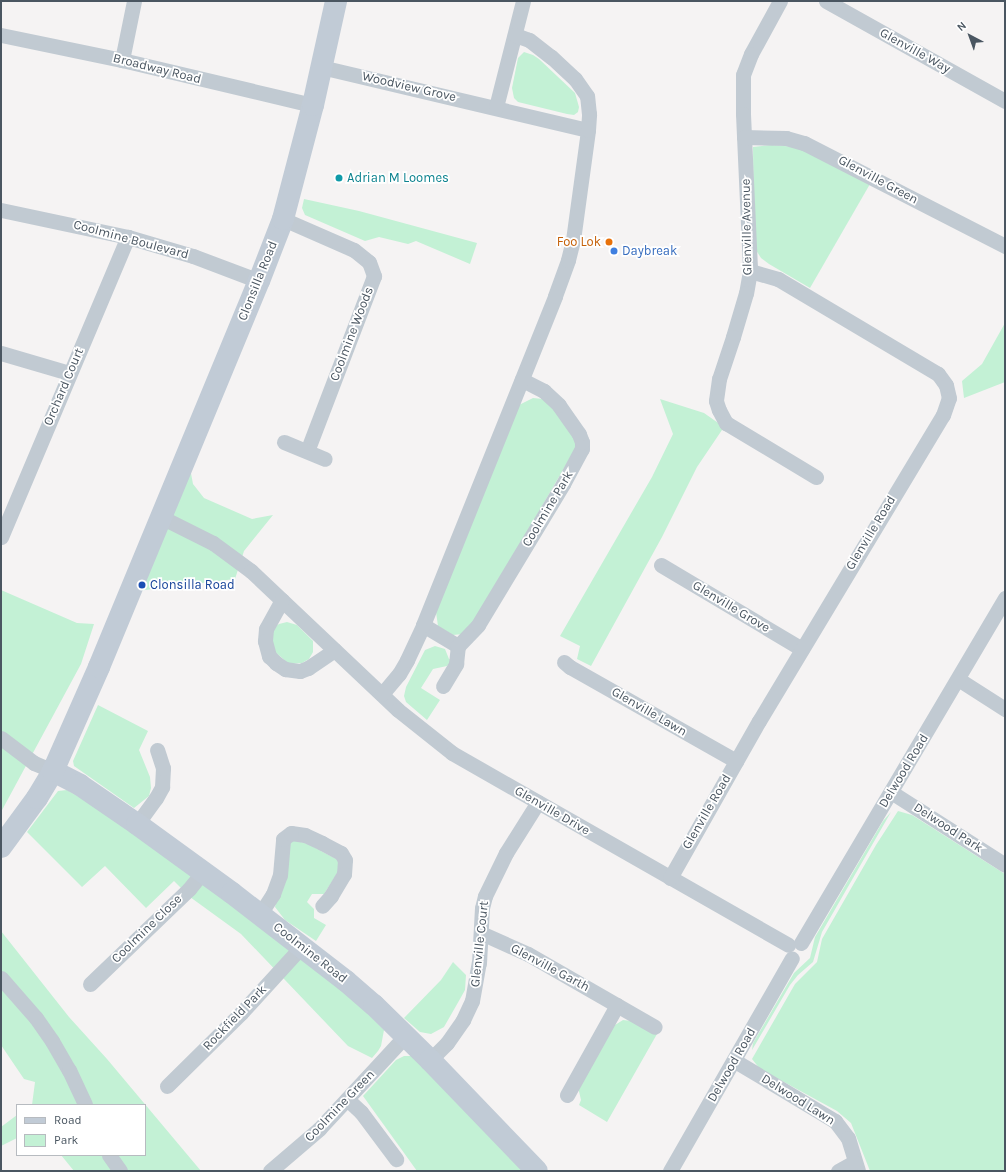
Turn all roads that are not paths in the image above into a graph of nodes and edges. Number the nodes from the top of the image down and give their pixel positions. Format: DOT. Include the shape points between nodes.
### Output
graph roads {
  1 [pos="134,1"];
  2 [pos="336,1"];
  3 [pos="523,1"];
  4 [pos="780,1"];
  5 [pos="826,1"];
  6 [pos="1,35"];
  7 [pos="515,35"];
  8 [pos="122,60"];
  9 [pos="321,67"];
  10 [pos="1005,101"];
  11 [pos="312,105"];
  12 [pos="496,107"];
  13 [pos="588,130"];
  14 [pos="744,137"];
  15 [pos="1,210"];
  16 [pos="283,219"];
  17 [pos="128,237"];
  18 [pos="1005,246"];
  19 [pos="750,271"];
  20 [pos="259,281"];
  21 [pos="1,353"];
  22 [pos="70,372"];
  23 [pos="522,380"];
  24 [pos="284,442"];
  25 [pos="307,452"];
  26 [pos="325,458"];
  27 [pos="816,477"];
  28 [pos="161,517"];
  29 [pos="1,537"];
  30 [pos="661,565"];
  31 [pos="1005,598"];
  32 [pos="282,600"];
  33 [pos="423,625"];
  34 [pos="458,646"];
  35 [pos="802,649"];
  36 [pos="335,650"];
  37 [pos="564,662"];
  38 [pos="958,679"];
  39 [pos="443,686"];
  40 [pos="382,694"];
  41 [pos="1005,709"];
  42 [pos="1,738"];
  43 [pos="157,750"];
  44 [pos="736,761"];
  45 [pos="53,771"];
  46 [pos="891,792"];
  47 [pos="538,802"];
  48 [pos="137,824"];
  49 [pos="1,846"];
  50 [pos="1005,865"];
  51 [pos="203,872"];
  52 [pos="670,878"];
  53 [pos="322,906"];
  54 [pos="260,914"];
  55 [pos="481,933"];
  56 [pos="301,947"];
  57 [pos="794,949"];
  58 [pos="1,978"];
  59 [pos="90,984"];
  60 [pos="617,1006"];
  61 [pos="654,1027"];
  62 [pos="406,1036"];
  63 [pos="430,1060"];
  64 [pos="735,1061"];
  65 [pos="167,1086"];
  66 [pos="567,1095"];
  67 [pos="347,1099"];
  68 [pos="84,1104"];
  69 [pos="110,1156"];
  70 [pos="396,1159"];
  71 [pos="856,1167"];
  72 [pos="120,1171"];
  73 [pos="270,1171"];
  74 [pos="537,1171"];
  75 [pos="670,1171"];
  76 [pos="838,1171"];
  1 -- 8 [label="street"];
  2 -- 9 [label="street, Clonsilla Road"];
  3 -- 7 [label="street"];
  4 -- 14 [label="street, Glenville Avenue" via="745,66 742,87"];
  5 -- 10 [label="street, Glenville Way"];
  6 -- 8 [label="street, Broadway Road"];
  7 -- 12 [label="street"];
  7 -- 13 [label="street" via="529,40 540,48 585,90 589,104"];
  8 -- 11 [label="street, Broadway Road"];
  9 -- 11 [label="street, Clonsilla Road"];
  9 -- 12 [label="street, Woodview Grove"];
  11 -- 16 [label="street, Clonsilla Road"];
  12 -- 13 [label="street, Woodview Grove"];
  13 -- 23 [label="street" via="577,215 568,260"];
  14 -- 18 [label="street, Glenville Green" via="786,138 804,143"];
  14 -- 19 [label="street, Glenville Avenue"];
  15 -- 17 [label="street, Coolmine Boulevard"];
  16 -- 20 [label="street, Clonsilla Road"];
  16 -- 25 [label="street, Coolmine Woods" via="354,250 369,262 374,276"];
  17 -- 20 [label="street, Coolmine Boulevard" via="193,256"];
  17 -- 22 [label="street, Orchard Court"];
  19 -- 27 [label="street, Glenville Avenue" via="746,293 716,390 719,410 726,423"];
  19 -- 35 [label="street, Glenville Road" via="778,279 938,374 946,386 949,398 943,415"];
  20 -- 28 [label="street, Clonsilla Road"];
  21 -- 22 [label="street"];
  22 -- 29 [label="street, Orchard Court"];
  23 -- 33 [label="street"];
  23 -- 34 [label="street, Coolmine Park" via="544,391 559,405 579,434 582,449 478,625"];
  24 -- 25 [label="street"];
  25 -- 26 [label="street"];
  28 -- 32 [label="street, Glenville Drive" via="225,551"];
  28 -- 45 [label="street, Clonsilla Road"];
  30 -- 35 [label="street, Glenville Grove"];
  31 -- 38 [label="street, Delwood Road"];
  32 -- 36 [label="street, Glenville Drive"];
  32 -- 36 [label="street" via="266,629 267,651 276,663 292,671 300,671"];
  33 -- 34 [label="street"];
  33 -- 40 [label="street" via="408,660"];
  34 -- 39 [label="street" via="456,664"];
  35 -- 44 [label="street, Glenville Road"];
  36 -- 40 [label="street, Glenville Drive"];
  37 -- 44 [label="street, Glenville Lawn"];
  38 -- 41 [label="street"];
  38 -- 46 [label="street, Delwood Road"];
  40 -- 47 [label="street, Glenville Drive" via="452,753"];
  42 -- 45 [label="street" via="34,763"];
  43 -- 48 [label="street" via="163,768 162,787"];
  44 -- 52 [label="street, Glenville Road"];
  45 -- 48 [label="street, Coolmine Road" via="81,786"];
  45 -- 49 [label="street, Clonsilla Road" via="37,798"];
  46 -- 50 [label="street, Delwood Park"];
  46 -- 57 [label="street, Delwood Road"];
  47 -- 52 [label="street, Glenville Drive"];
  47 -- 55 [label="street, Glenville Court" via="506,853 488,888 482,908"];
  48 -- 51 [label="street, Coolmine Road"];
  51 -- 54 [label="street, Coolmine Road"];
  51 -- 59 [label="street, Coolmine Close" via="189,889"];
  52 -- 57 [label="street, Glenville Drive"];
  53 -- 54 [label="street" via="344,874 345,860 340,853 322,843 305,835 291,833 283,839 280,875 273,894"];
  54 -- 56 [label="street, Coolmine Road"];
  55 -- 60 [label="street, Glenville Garth" via="528,954"];
  55 -- 63 [label="street, Glenville Court" via="474,994 463,1020 447,1043"];
  56 -- 62 [label="street, Coolmine Road" via="352,986"];
  56 -- 65 [label="street, Rockfield Park" via="241,1013"];
  57 -- 64 [label="street, Delwood Road"];
  58 -- 68 [label="street" via="36,1018 52,1041 69,1070"];
  60 -- 61 [label="street, Glenville Garth"];
  60 -- 66 [label="street"];
  62 -- 63 [label="street, Coolmine Road"];
  62 -- 67 [label="street, Coolmine Green"];
  63 -- 74 [label="street, Coolmine Road"];
  64 -- 71 [label="street, Delwood Lawn" via="835,1121 848,1138"];
  64 -- 75 [label="street, Delwood Road"];
  67 -- 70 [label="street" via="367,1120"];
  67 -- 73 [label="street, Coolmine Green" via="319,1129"];
  69 -- 72 [label="street"];
  71 -- 76 [label="street"];
}
